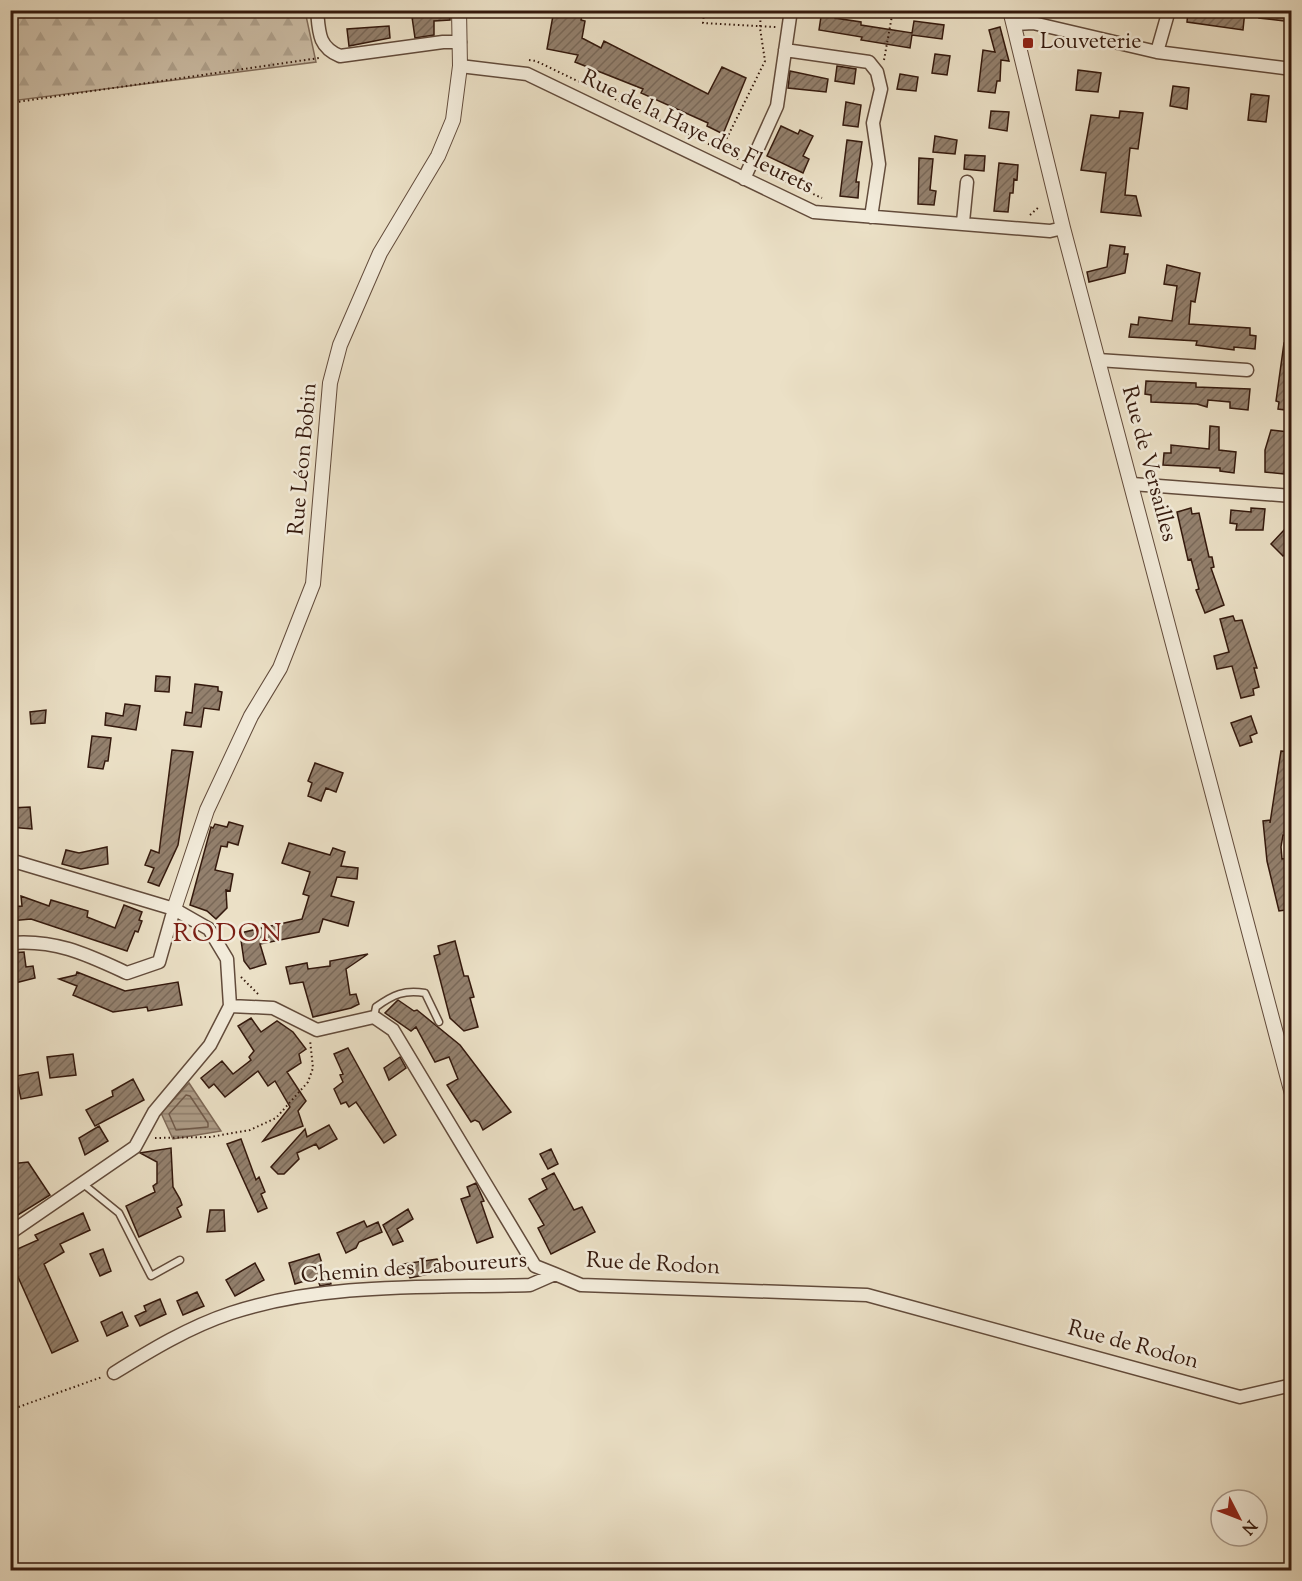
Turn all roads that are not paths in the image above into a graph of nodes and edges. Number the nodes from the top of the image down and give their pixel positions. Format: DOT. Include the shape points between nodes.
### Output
graph roads {
  1 [pos="317,10"];
  2 [pos="459,10"];
  3 [pos="791,10"];
  4 [pos="1169,10"];
  5 [pos="1012,17"];
  6 [pos="460,42"];
  7 [pos="785,50"];
  8 [pos="1157,52"];
  9 [pos="459,66"];
  10 [pos="1292,69"];
  11 [pos="744,179"];
  12 [pos="967,182"];
  13 [pos="871,216"];
  14 [pos="963,222"];
  15 [pos="1063,228"];
  16 [pos="1098,360"];
  17 [pos="1247,370"];
  18 [pos="1132,484"];
  19 [pos="1292,496"];
  20 [pos="10,860"];
  21 [pos="174,909"];
  22 [pos="10,943"];
  23 [pos="230,1006"];
  24 [pos="374,1017"];
  25 [pos="439,1022"];
  26 [pos="1292,1094"];
  27 [pos="82,1183"];
  28 [pos="10,1233"];
  29 [pos="180,1260"];
  30 [pos="555,1274"];
  31 [pos="114,1373"];
  32 [pos="1292,1385"];
  1 -- 6 [label="street" via="320,41 340,56"];
  2 -- 6 [label="street, Rue Léon Bobin"];
  3 -- 7 [label="street"];
  4 -- 8 [label="street"];
  5 -- 8 [label="street"];
  5 -- 15 [label="street, Rue de Versailles"];
  6 -- 9 [label="street, Rue Léon Bobin"];
  7 -- 11 [label="street" via="777,106"];
  7 -- 13 [label="street" via="869,62 875,69 881,89 873,123 879,164"];
  8 -- 10 [label="street"];
  9 -- 11 [label="street, Rue de la Haye des Fleurets" via="527,74"];
  9 -- 21 [label="street, Rue Léon Bobin" via="453,120 438,156 380,253 340,345 323,434 312,584 280,668 246,726 207,810"];
  11 -- 13 [label="street, Rue de la Haye des Fleurets" via="814,212"];
  12 -- 14 [label="street"];
  13 -- 14 [label="street, Rue de la Haye des Fleurets"];
  14 -- 15 [label="street, Rue de la Haye des Fleurets" via="1050,231"];
  15 -- 16 [label="street, Rue de Versailles"];
  16 -- 17 [label="street"];
  16 -- 18 [label="street, Rue de Versailles"];
  18 -- 19 [label="street"];
  18 -- 26 [label="street, Rue de Versailles"];
  20 -- 21 [label="street"];
  21 -- 22 [label="street" via="159,962 127,974 74,948"];
  21 -- 23 [label="street" via="209,929 227,964"];
  23 -- 24 [label="street" via="273,1008 317,1030"];
  23 -- 27 [label="street" via="210,1045 154,1112 135,1147"];
  24 -- 25 [label="lane" via="376,1007 393,994 407,990 425,993"];
  24 -- 30 [label="street, Rue de Rodon" via="393,1030 535,1266"];
  27 -- 28 [label="street"];
  27 -- 29 [label="lane" via="119,1213 151,1276"];
  30 -- 31 [label="street, Chemin des Laboureurs" via="530,1285 354,1291 289,1299 231,1313 165,1342"];
  30 -- 32 [label="street, Rue de Rodon" via="581,1285 867,1295 1240,1397"];
}
